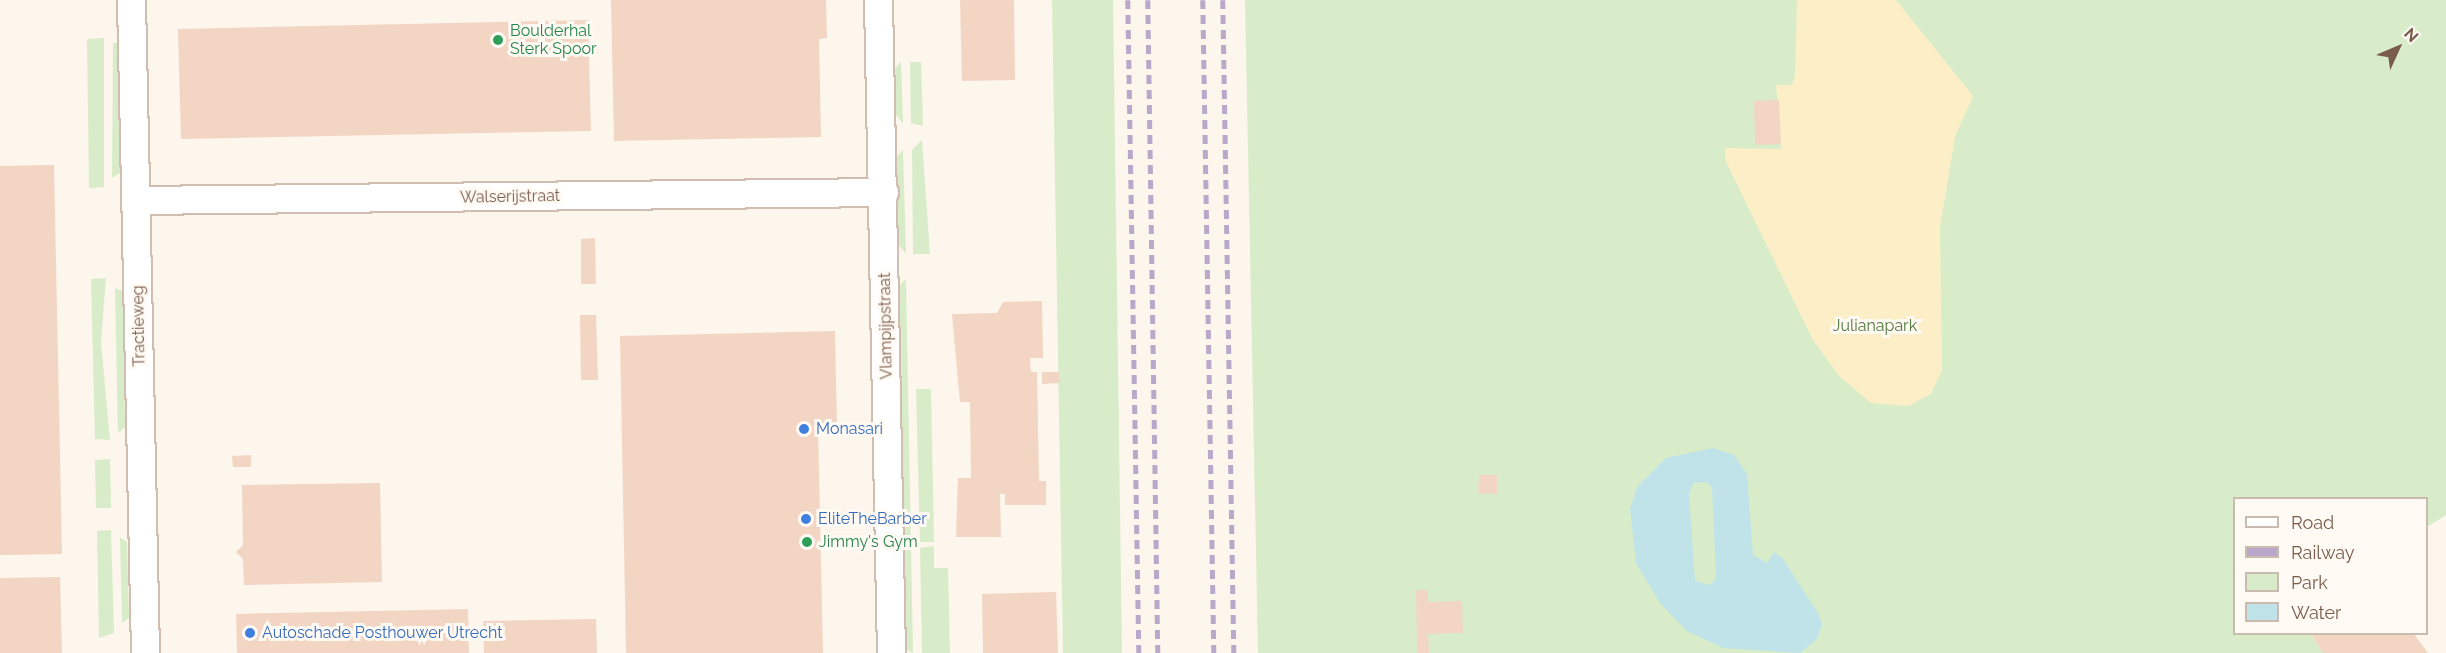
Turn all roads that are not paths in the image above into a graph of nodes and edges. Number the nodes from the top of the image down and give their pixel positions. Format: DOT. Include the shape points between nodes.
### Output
graph roads {
  1 [pos="132,0"];
  2 [pos="879,0"];
  3 [pos="884,192"];
  4 [pos="135,200"];
  5 [pos="145,653"];
  6 [pos="891,653"];
  1 -- 4 [label="street, Tractieweg"];
  2 -- 3 [label="street, Vlampijpstraat"];
  3 -- 4 [label="street, Walserijstraat"];
  3 -- 6 [label="street, Vlampijpstraat"];
  4 -- 5 [label="street, Tractieweg"];
}
